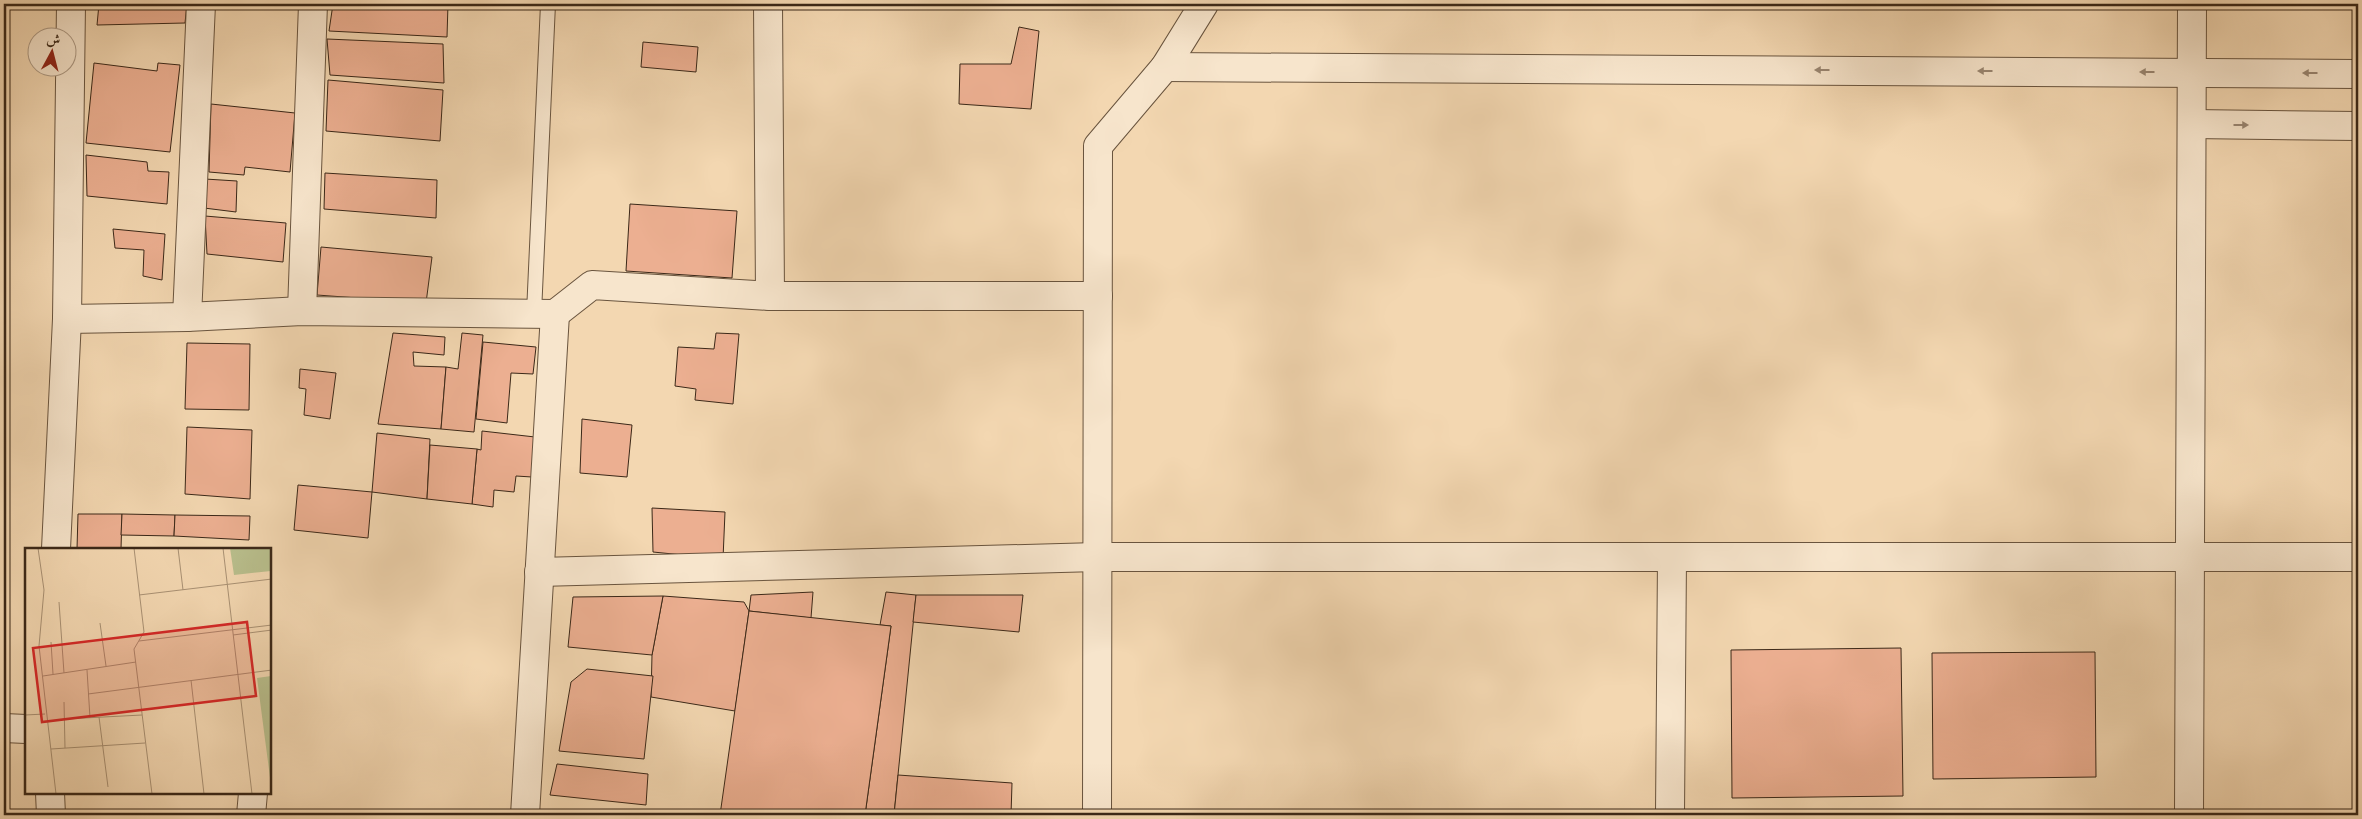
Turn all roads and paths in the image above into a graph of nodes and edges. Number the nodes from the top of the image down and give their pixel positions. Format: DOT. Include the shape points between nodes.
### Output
graph roads {
  1 [pos="71,4"];
  2 [pos="201,4"];
  3 [pos="313,4"];
  4 [pos="548,4"];
  5 [pos="768,4"];
  6 [pos="1204,4"];
  7 [pos="2192,4"];
  8 [pos="1165,66"];
  9 [pos="2192,73"];
  10 [pos="2358,74"];
  11 [pos="2192,124"];
  12 [pos="2358,126"];
  13 [pos="770,296"];
  14 [pos="1098,296"];
  15 [pos="302,312"];
  16 [pos="544,314"];
  17 [pos="187,317"];
  18 [pos="67,319"];
  19 [pos="56,548"];
  20 [pos="1097,557"];
  21 [pos="1672,557"];
  22 [pos="2190,557"];
  23 [pos="2358,557"];
  24 [pos="540,572"];
  25 [pos="4,728"];
  26 [pos="25,729"];
  27 [pos="50,794"];
  28 [pos="253,794"];
  29 [pos="51,815"];
  30 [pos="251,815"];
  31 [pos="525,815"];
  32 [pos="1096,815"];
  33 [pos="1670,815"];
  34 [pos="2189,815"];
  1 -- 18 [label="street"];
  2 -- 17 [label="street"];
  3 -- 15 [label="street"];
  4 -- 16 [label="lane"];
  5 -- 13 [label="street"];
  6 -- 8 [label="street"];
  7 -- 9 [label="street"];
  9 -- 8 [label="street, one-way"];
  8 -- 14 [label="street" via="1098,146"];
  10 -- 9 [label="street, one-way"];
  9 -- 11 [label="street"];
  11 -- 12 [label="street, one-way"];
  11 -- 22 [label="street"];
  13 -- 14 [label="street"];
  13 -- 16 [label="street" via="592,285"];
  14 -- 20 [label="street"];
  15 -- 16 [label="street"];
  15 -- 17 [label="street"];
  16 -- 24 [label="street"];
  17 -- 18 [label="street"];
  18 -- 19 [label="street"];
  20 -- 21 [label="street"];
  20 -- 24 [label="street"];
  20 -- 32 [label="street"];
  21 -- 22 [label="street"];
  21 -- 33 [label="street"];
  22 -- 23 [label="street"];
  22 -- 34 [label="street"];
  24 -- 31 [label="street"];
  25 -- 26 [label="street"];
  27 -- 29 [label="street"];
  28 -- 30 [label="street"];
}
